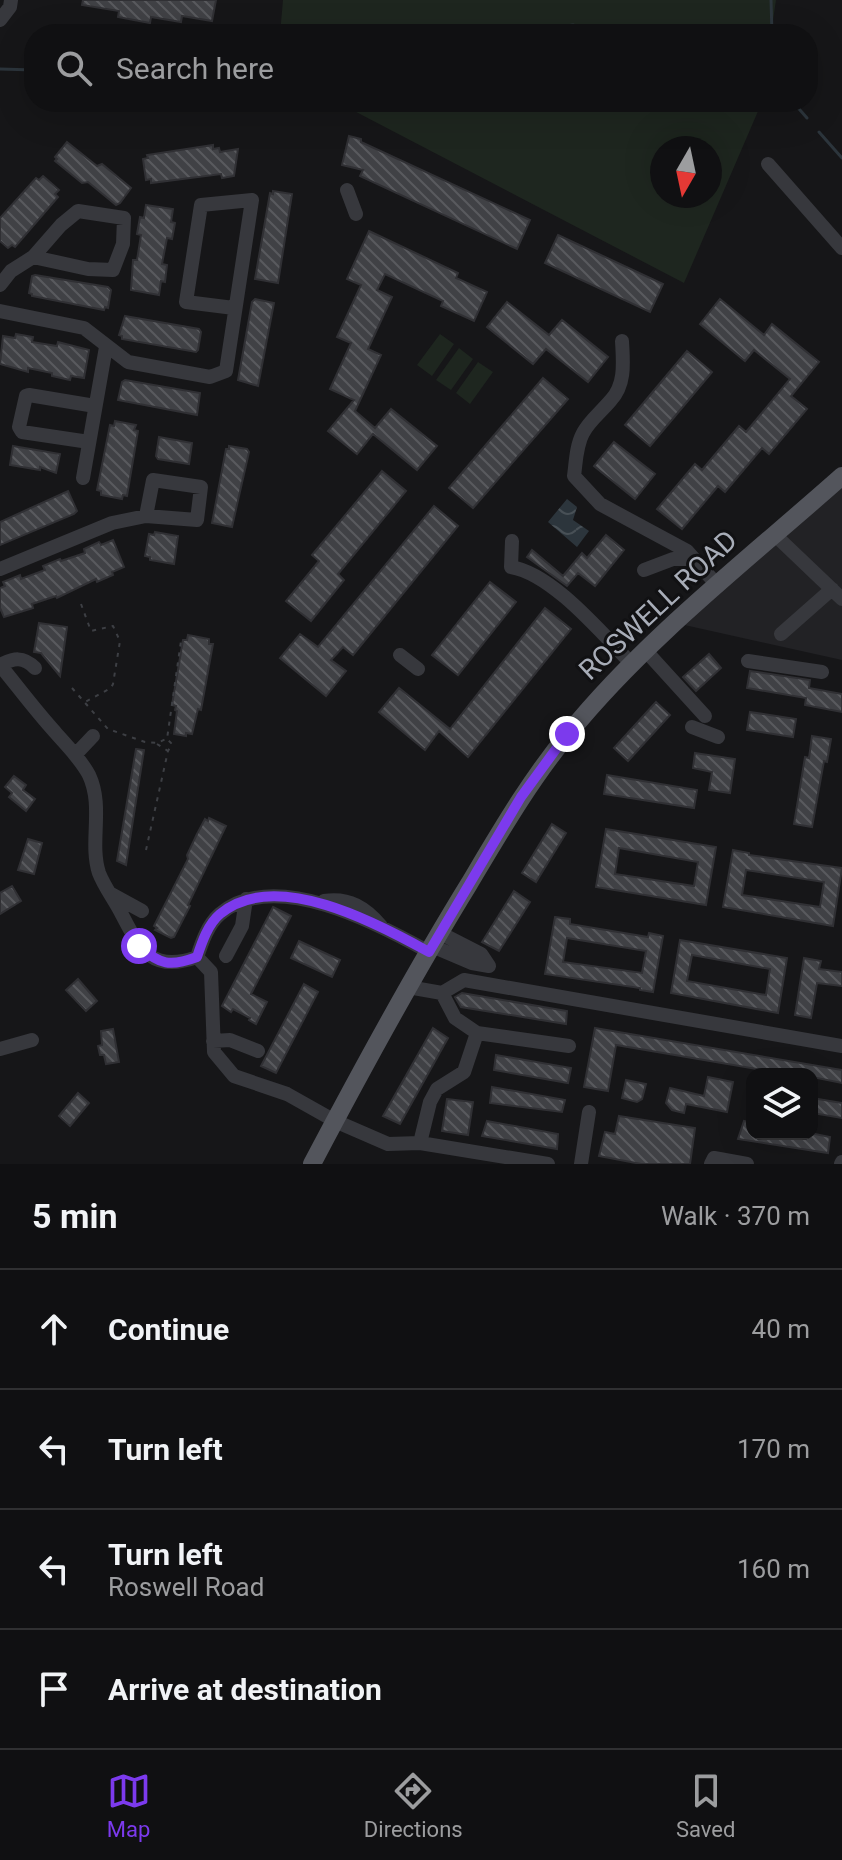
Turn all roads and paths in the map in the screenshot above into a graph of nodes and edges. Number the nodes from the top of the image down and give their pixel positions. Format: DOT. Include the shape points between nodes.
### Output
graph roads {
  1 [pos="11,0"];
  2 [pos="0,20"];
  3 [pos="768,164"];
  4 [pos="347,190"];
  5 [pos="356,214"];
  6 [pos="842,248"];
  7 [pos="33,257"];
  8 [pos="6,267"];
  9 [pos="0,285"];
  10 [pos="234,308"];
  11 [pos="0,311"];
  12 [pos="622,341"];
  13 [pos="106,347"];
  14 [pos="95,406"];
  15 [pos="89,442"];
  16 [pos="842,476"];
  17 [pos="83,478"];
  18 [pos="146,516"];
  19 [pos="775,535"];
  20 [pos="512,541"];
  21 [pos="694,559"];
  22 [pos="0,569"];
  23 [pos="644,570"];
  24 [pos="718,586"];
  25 [pos="837,594"];
  26 [pos="81,604"];
  27 [pos="781,634"];
  28 [pos="181,641"];
  29 [pos="400,655"];
  30 [pos="639,657"];
  31 [pos="748,661"];
  32 [pos="0,665"];
  33 [pos="35,668"];
  34 [pos="418,669"];
  35 [pos="822,672"];
  36 [pos="72,688"];
  37 [pos="85,702"];
  38 [pos="705,716"];
  39 [pos="692,727"];
  40 [pos="93,736"];
  41 [pos="718,737"];
  42 [pos="167,739"];
  43 [pos="157,743"];
  44 [pos="168,751"];
  45 [pos="76,754"];
  46 [pos="146,850"];
  47 [pos="111,894"];
  48 [pos="246,899"];
  49 [pos="142,911"];
  50 [pos="434,944"];
  51 [pos="226,956"];
  52 [pos="197,957"];
  53 [pos="408,987"];
  54 [pos="442,993"];
  55 [pos="477,1033"];
  56 [pos="32,1040"];
  57 [pos="213,1041"];
  58 [pos="569,1046"];
  59 [pos="842,1046"];
  60 [pos="0,1049"];
  61 [pos="258,1051"];
  62 [pos="589,1112"];
  63 [pos="335,1121"];
  64 [pos="420,1143"];
  65 [pos="312,1164"];
  66 [pos="548,1164"];
  67 [pos="581,1164"];
  68 [pos="711,1164"];
  69 [pos="747,1164"];
  1 -- 2 [label="street"];
  3 -- 6 [label="street"];
  4 -- 5 [label="street"];
  7 -- 7 [label="street" via="113,270 123,244 124,218 78,211"];
  7 -- 8 [label="street"];
  8 -- 9 [label="street"];
  10 -- 10 [label="street" via="245,255 252,200 201,205 186,302"];
  10 -- 13 [label="street" via="226,371 210,377 128,362"];
  11 -- 13 [label="street" via="84,328"];
  12 -- 21 [label="street" via="620,384 583,432 574,476 600,504"];
  13 -- 14 [label="street"];
  14 -- 15 [label="street"];
  14 -- 15 [label="street" via="29,395 19,427 22,432"];
  15 -- 17 [label="street"];
  16 -- 19 [label="main road, ROSWELL ROAD"];
  18 -- 22 [label="street" via="112,523"];
  19 -- 24 [label="main road, ROSWELL ROAD"];
  19 -- 25 [label="street"];
  20 -- 30 [label="street" via="511,567 552,585"];
  21 -- 23 [label="street" via="673,559"];
  21 -- 24 [label="street"];
  24 -- 30 [label="main road, ROSWELL ROAD"];
  25 -- 27 [label="street"];
  26 -- 37 [label="path" via="91,631 113,626 120,641 111,688"];
  28 -- 42 [label="path"];
  29 -- 34 [label="street"];
  30 -- 38 [label="street"];
  30 -- 50 [label="main road, ROSWELL ROAD" via="567,734 521,797"];
  31 -- 35 [label="street"];
  32 -- 33 [label="street" via="21,659"];
  32 -- 45 [label="street"];
  36 -- 37 [label="path"];
  37 -- 43 [label="path" via="108,729"];
  39 -- 41 [label="street"];
  40 -- 45 [label="street"];
  42 -- 43 [label="path"];
  42 -- 44 [label="path" via="172,744"];
  43 -- 44 [label="path"];
  44 -- 46 [label="path"];
  45 -- 47 [label="street" via="91,780 99,872"];
  47 -- 49 [label="street"];
  47 -- 52 [label="street" via="139,946 153,959 182,963"];
  48 -- 50 [label="street" via="276,895 347,907 381,926"];
  48 -- 51 [label="street" via="242,926"];
  48 -- 52 [label="street" via="219,914"];
  50 -- 53 [label="main road, ROSWELL ROAD"];
  52 -- 57 [label="street" via="211,972"];
  53 -- 54 [label="street"];
  53 -- 63 [label="main road, ROSWELL ROAD"];
  54 -- 55 [label="street" via="455,1018"];
  54 -- 59 [label="street" via="464,980"];
  55 -- 58 [label="street"];
  55 -- 64 [label="street" via="464,1072 437,1089 430,1102"];
  56 -- 60 [label="street"];
  57 -- 61 [label="street" via="230,1040"];
  57 -- 63 [label="street" via="214,1052 234,1076 287,1094"];
  62 -- 67 [label="street"];
  63 -- 64 [label="street" via="388,1144"];
  63 -- 65 [label="main road, ROSWELL ROAD"];
  64 -- 66 [label="street"];
  68 -- 69 [label="street" via="714,1158"];
}
